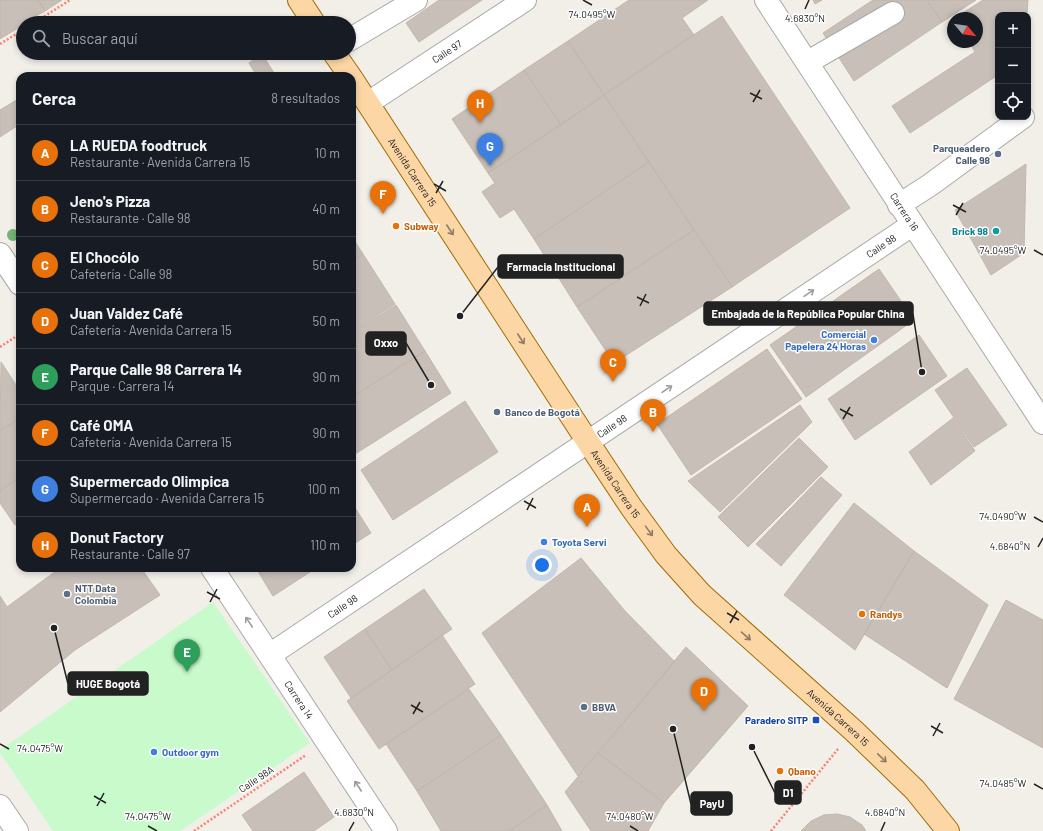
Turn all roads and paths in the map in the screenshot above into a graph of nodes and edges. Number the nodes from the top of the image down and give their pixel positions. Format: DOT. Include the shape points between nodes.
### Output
graph roads {
  1 [pos="70,0"];
  2 [pos="299,0"];
  3 [pos="416,0"];
  4 [pos="525,0"];
  5 [pos="766,0"];
  6 [pos="893,13"];
  7 [pos="45,16"];
  8 [pos="309,16"];
  9 [pos="16,34"];
  10 [pos="356,36"];
  11 [pos="0,44"];
  12 [pos="339,60"];
  13 [pos="808,62"];
  14 [pos="347,72"];
  15 [pos="356,86"];
  16 [pos="368,103"];
  17 [pos="1020,120"];
  18 [pos="899,205"];
  19 [pos="912,224"];
  20 [pos="0,254"];
  21 [pos="16,278"];
  22 [pos="16,337"];
  23 [pos="0,347"];
  24 [pos="1043,423"];
  25 [pos="588,442"];
  26 [pos="215,572"];
  27 [pos="271,654"];
  28 [pos="854,731"];
  29 [pos="328,740"];
  30 [pos="0,806"];
  31 [pos="17,831"];
  32 [pos="194,831"];
  33 [pos="386,831"];
  34 [pos="772,831"];
  35 [pos="948,831"];
  1 -- 7 [label="path"];
  2 -- 8 [label="main road"];
  3 -- 10 [label="street"];
  4 -- 16 [label="street, Calle 97"];
  5 -- 13 [label="street, Carrera 16"];
  6 -- 13 [label="street"];
  9 -- 11 [label="path"];
  12 -- 14 [label="main road"];
  13 -- 18 [label="street, Carrera 16"];
  15 -- 16 [label="main road, Avenida Carrera 15"];
  16 -- 25 [label="main road, Avenida Carrera 15, one-way"];
  17 -- 18 [label="street"];
  18 -- 19 [label="street, Carrera 16"];
  19 -- 24 [label="street, Carrera 16"];
  25 -- 19 [label="street, Calle 98, one-way"];
  20 -- 21 [label="street"];
  22 -- 23 [label="path"];
  25 -- 27 [label="street, Calle 98"];
  25 -- 28 [label="main road, Avenida Carrera 15, one-way" via="666,555 702,595"];
  27 -- 26 [label="street, Carrera 14, one-way"];
  27 -- 29 [label="street, Carrera 14"];
  28 -- 34 [label="path"];
  28 -- 35 [label="main road, Avenida Carrera 15, one-way" via="914,790"];
  29 -- 32 [label="path, Calle 98A"];
  33 -- 29 [label="street, Carrera 14, one-way"];
  30 -- 31 [label="street"];
}
